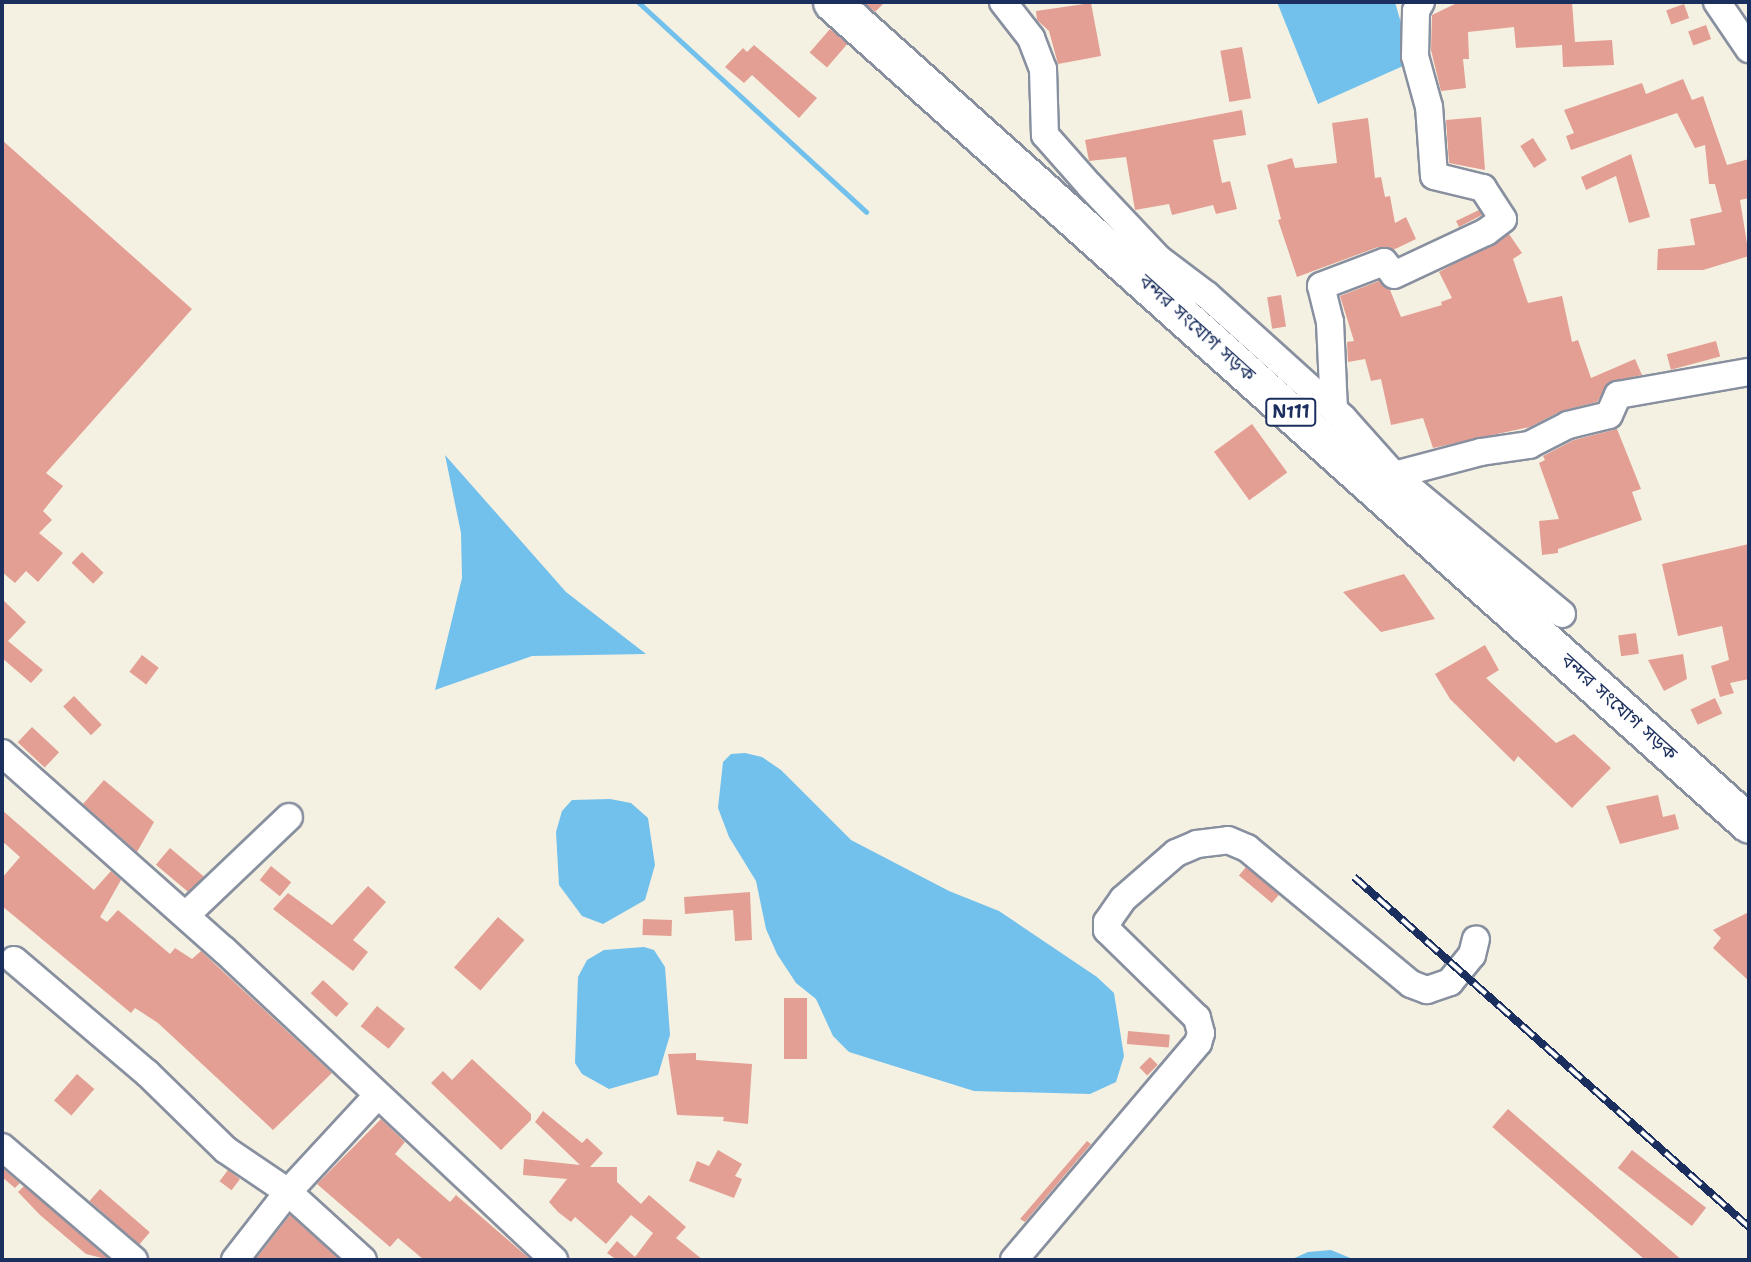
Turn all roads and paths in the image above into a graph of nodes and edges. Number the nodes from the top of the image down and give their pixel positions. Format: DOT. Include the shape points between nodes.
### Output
graph roads {
  1 [pos="832,2"];
  2 [pos="1003,2"];
  3 [pos="1717,2"];
  4 [pos="1427,3"];
  5 [pos="1749,49"];
  6 [pos="1749,372"];
  7 [pos="1334,410"];
  8 [pos="1394,475"];
  9 [pos="1562,614"];
  10 [pos="2,753"];
  11 [pos="289,817"];
  12 [pos="1749,824"];
  13 [pos="186,915"];
  14 [pos="1476,939"];
  15 [pos="14,960"];
  16 [pos="376,1097"];
  17 [pos="2,1147"];
  18 [pos="288,1192"];
  19 [pos="134,1260"];
  20 [pos="234,1260"];
  21 [pos="363,1260"];
  22 [pos="554,1260"];
  23 [pos="1014,1260"];
  1 -- 12 [label="highway, বন্দর সংযোগ সড়ক / N111"];
  2 -- 7 [label="street" via="1031,37 1043,69 1045,135 1159,259 1207,295"];
  3 -- 5 [label="street"];
  4 -- 7 [label="street" via="1416,11 1415,56 1429,107 1434,176 1483,188 1503,219 1486,232 1394,275 1384,262 1321,286 1330,322"];
  6 -- 8 [label="street" via="1618,396 1609,415 1568,425 1529,445 1481,452"];
  7 -- 8 [label="street"];
  8 -- 9 [label="street"];
  10 -- 13 [label="street"];
  11 -- 13 [label="street"];
  13 -- 16 [label="street"];
  14 -- 23 [label="street" via="1472,955 1450,982 1427,990 1411,984 1247,848 1228,840 1176,853 1123,899 1107,922 1107,930 1198,1018 1198,1043"];
  15 -- 18 [label="street" via="147,1073 226,1150"];
  16 -- 18 [label="street"];
  16 -- 22 [label="street"];
  17 -- 19 [label="street"];
  18 -- 20 [label="street"];
  18 -- 21 [label="street"];
}
